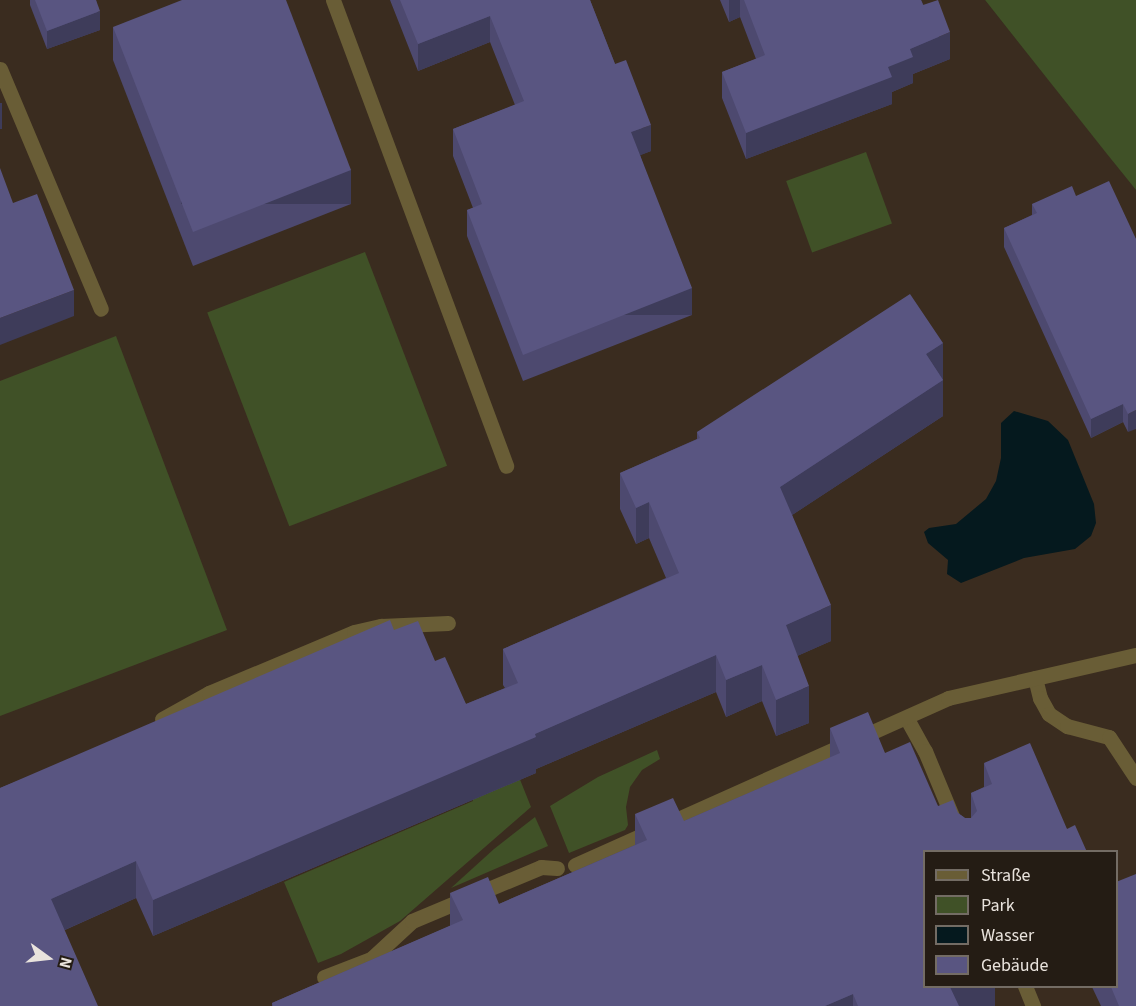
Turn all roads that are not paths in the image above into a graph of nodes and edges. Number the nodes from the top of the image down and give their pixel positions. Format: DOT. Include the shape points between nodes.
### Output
graph roads {
  1 [pos="333,0"];
  2 [pos="0,69"];
  3 [pos="101,309"];
  4 [pos="506,466"];
  5 [pos="448,623"];
  6 [pos="1136,655"];
  7 [pos="1035,678"];
  8 [pos="907,719"];
  9 [pos="145,728"];
  10 [pos="1136,778"];
  11 [pos="967,850"];
  12 [pos="575,865"];
  13 [pos="557,868"];
  14 [pos="324,976"];
  15 [pos="1025,988"];
  16 [pos="1033,1006"];
  1 -- 4 [label="lane"];
  2 -- 3 [label="lane"];
  5 -- 9 [label="lane" via="381,626 354,633 209,693"];
  6 -- 7 [label="lane"];
  7 -- 8 [label="lane" via="948,698"];
  7 -- 10 [label="lane" via="1049,714 1067,726 1109,737"];
  8 -- 11 [label="lane" via="925,751"];
  8 -- 12 [label="lane"];
  13 -- 14 [label="lane" via="541,867 412,921 371,959"];
  15 -- 16 [label="lane"];
}
